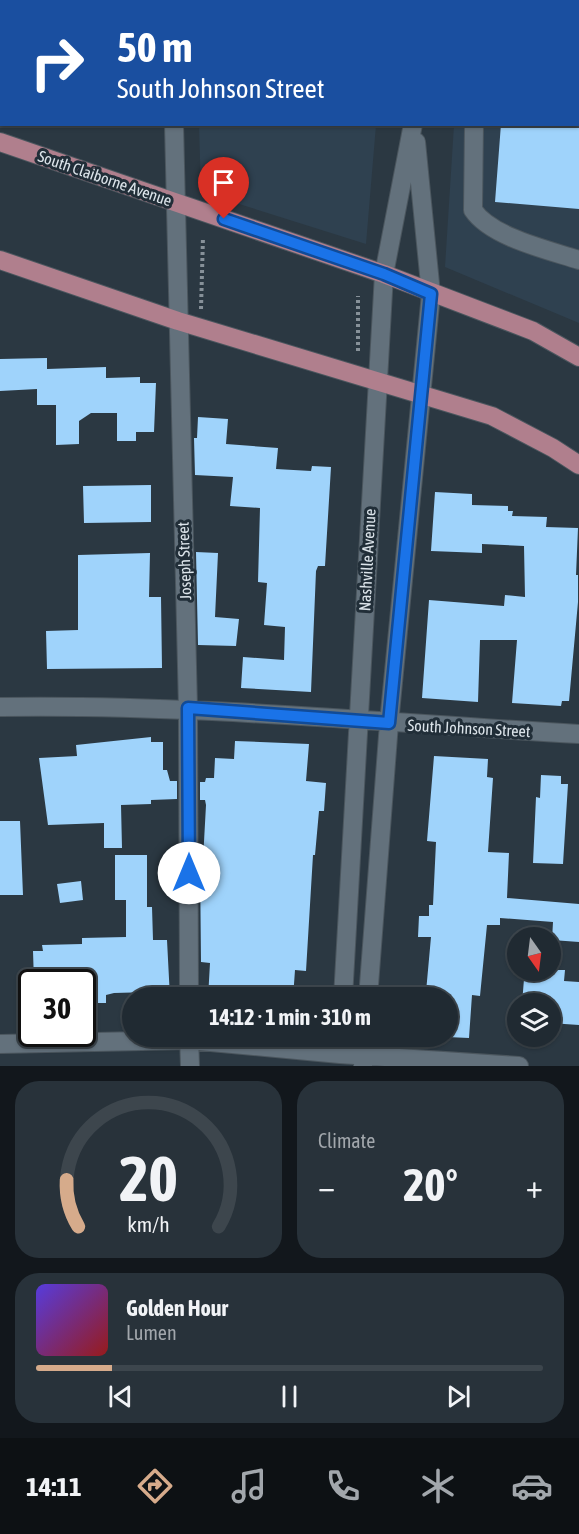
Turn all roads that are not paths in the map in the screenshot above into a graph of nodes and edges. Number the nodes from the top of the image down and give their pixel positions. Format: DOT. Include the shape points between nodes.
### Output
graph roads {
  1 [pos="174,126"];
  2 [pos="414,126"];
  3 [pos="414,126"];
  4 [pos="474,126"];
  5 [pos="0,142"];
  6 [pos="175,202"];
  7 [pos="0,260"];
  8 [pos="579,260"];
  9 [pos="384,274"];
  10 [pos="431,294"];
  11 [pos="178,321"];
  12 [pos="579,357"];
  13 [pos="377,380"];
  14 [pos="422,395"];
  15 [pos="579,465"];
  16 [pos="0,707"];
  17 [pos="188,708"];
  18 [pos="358,721"];
  19 [pos="389,723"];
  20 [pos="579,734"];
  21 [pos="189,987"];
  22 [pos="344,987"];
  23 [pos="369,987"];
  24 [pos="122,1040"];
  25 [pos="0,1044"];
  26 [pos="189,1047"];
  27 [pos="286,1047"];
  28 [pos="340,1052"];
  29 [pos="363,1061"];
  30 [pos="190,1066"];
  31 [pos="519,1066"];
  1 -- 6 [label="street, Joseph Street"];
  2 -- 9 [label="street, Nashville Avenue"];
  3 -- 10 [label="street, Nashville Avenue"];
  4 -- 8 [label="street" via="473,210 479,219 520,240"];
  5 -- 6 [label="main road, South Claiborne Avenue"];
  6 -- 9 [label="main road, South Claiborne Avenue"];
  6 -- 11 [label="street, Joseph Street"];
  7 -- 11 [label="main road"];
  9 -- 10 [label="main road, South Claiborne Avenue"];
  9 -- 13 [label="street, Nashville Avenue"];
  10 -- 12 [label="main road, South Claiborne Avenue" via="533,331"];
  10 -- 14 [label="street, Nashville Avenue"];
  11 -- 13 [label="main road"];
  11 -- 17 [label="street, Joseph Street"];
  13 -- 14 [label="main road"];
  13 -- 18 [label="street, Nashville Avenue"];
  14 -- 15 [label="main road" via="492,416"];
  14 -- 19 [label="street, Nashville Avenue"];
  16 -- 17 [label="street, South Johnson Street"];
  17 -- 18 [label="street, South Johnson Street"];
  17 -- 21 [label="street, Joseph Street"];
  18 -- 19 [label="street, South Johnson Street"];
  18 -- 22 [label="street, Nashville Avenue"];
  19 -- 20 [label="street, South Johnson Street"];
  19 -- 23 [label="street, Nashville Avenue"];
  24 -- 25 [label="street"];
  26 -- 30 [label="street"];
  27 -- 28 [label="street"];
  28 -- 29 [label="street"];
  29 -- 31 [label="street"];
}
